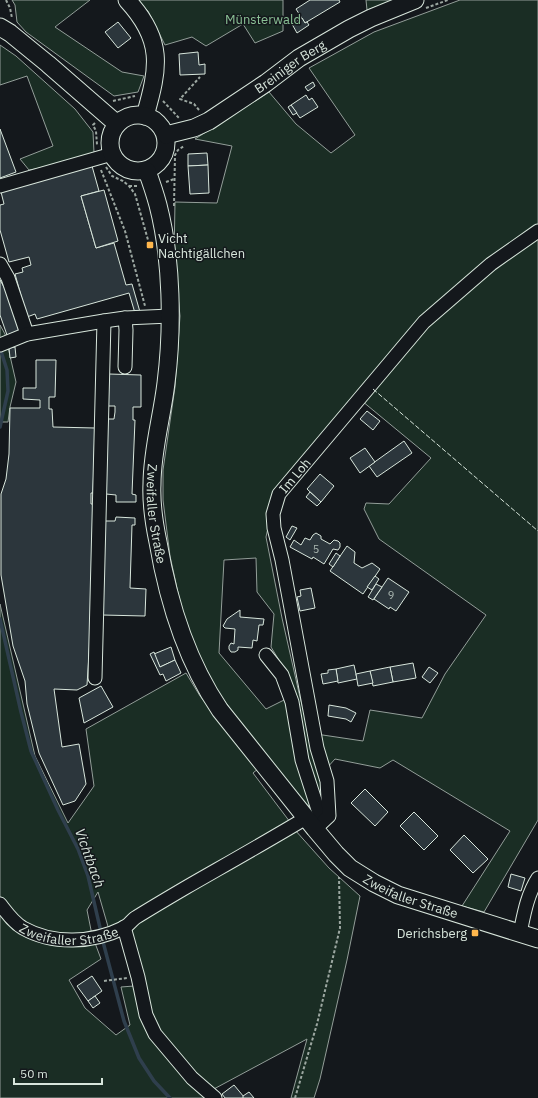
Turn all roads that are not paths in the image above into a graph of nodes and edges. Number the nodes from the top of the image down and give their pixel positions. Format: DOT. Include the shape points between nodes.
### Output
graph roads {
  1 [pos="126,0"];
  2 [pos="415,0"];
  3 [pos="7,24"];
  4 [pos="145,116"];
  5 [pos="117,124"];
  6 [pos="166,135"];
  7 [pos="106,155"];
  8 [pos="147,171"];
  9 [pos="0,186"];
  10 [pos="538,231"];
  11 [pos="0,264"];
  12 [pos="170,316"];
  13 [pos="125,318"];
  14 [pos="104,321"];
  15 [pos="27,334"];
  16 [pos="4,343"];
  17 [pos="125,367"];
  18 [pos="266,655"];
  19 [pos="95,678"];
  20 [pos="314,823"];
  21 [pos="538,878"];
  22 [pos="0,904"];
  23 [pos="124,927"];
  24 [pos="520,933"];
  25 [pos="538,939"];
  26 [pos="215,1098"];
  1 -- 4 [label="main road" via="152,36 155,50 156,73"];
  2 -- 6 [label="main road, Breiniger Berg" via="371,18 300,58 266,84 209,121 194,128"];
  3 -- 5 [label="main road" via="37,55"];
  4 -- 5 [label="main road" via="127,117"];
  4 -- 6 [label="main road" via="158,123"];
  5 -- 7 [label="main road"];
  6 -- 8 [label="main road" via="164,156 160,163"];
  7 -- 8 [label="main road" via="130,171"];
  7 -- 9 [label="street"];
  8 -- 12 [label="main road, Zweifaller Straße" via="158,206 163,234"];
  10 -- 20 [label="street, Im Loh" via="491,264 424,322 279,494 273,514 274,528 317,748 326,781 329,816"];
  11 -- 15 [label="street" via="8,278"];
  12 -- 13 [label="street"];
  12 -- 20 [label="main road, Zweifaller Straße" via="166,384 152,470 152,501 166,587 183,640 208,693"];
  13 -- 14 [label="street"];
  13 -- 17 [label="street"];
  14 -- 15 [label="street"];
  14 -- 19 [label="street"];
  15 -- 16 [label="street"];
  18 -- 20 [label="street" via="282,675 292,702"];
  20 -- 23 [label="street, Zweifaller Straße" via="180,891"];
  20 -- 24 [label="main road, Zweifaller Straße" via="336,854 362,876 398,895"];
  21 -- 24 [label="street" via="531,888"];
  22 -- 23 [label="street, Zweifaller Straße" via="22,927 34,933 65,940 93,938"];
  23 -- 26 [label="street, Zweifaller Straße" via="146,1015 155,1034 192,1078"];
  24 -- 25 [label="main road, Zweifaller Straße"];
}
